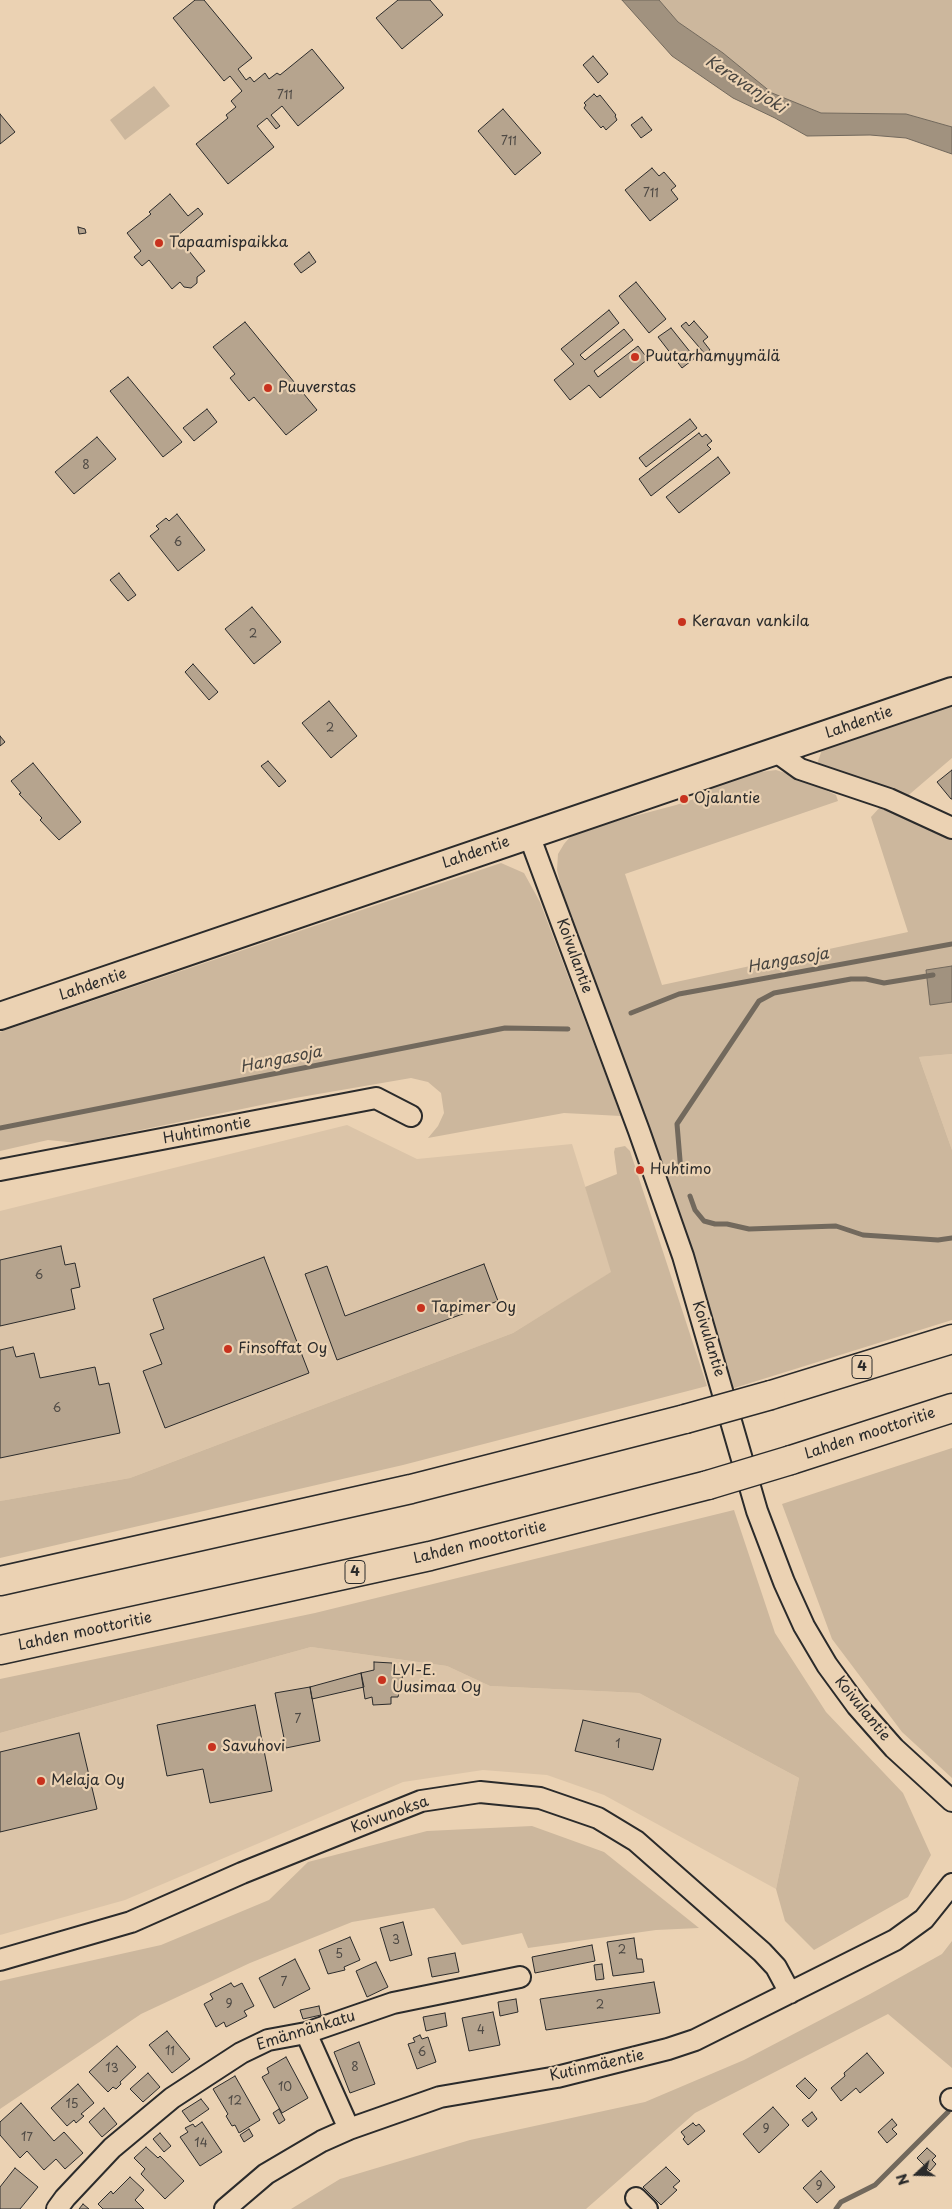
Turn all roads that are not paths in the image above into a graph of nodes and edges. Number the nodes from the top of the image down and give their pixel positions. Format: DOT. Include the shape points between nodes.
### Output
graph roads {
  1 [pos="952,692"];
  2 [pos="775,751"];
  3 [pos="952,828"];
  4 [pos="529,835"];
  5 [pos="0,1016"];
  6 [pos="411,1116"];
  7 [pos="0,1170"];
  8 [pos="952,1339"];
  9 [pos="952,1408"];
  10 [pos="0,1581"];
  11 [pos="0,1650"];
  12 [pos="952,1801"];
  13 [pos="952,1884"];
  14 [pos="0,1960"];
  15 [pos="520,1977"];
  16 [pos="790,1993"];
  17 [pos="306,2033"];
  18 [pos="349,2129"];
  19 [pos="57,2209"];
  20 [pos="225,2209"];
  1 -- 2 [label="main road, Lahdentie"];
  2 -- 3 [label="street" via="800,769 889,798"];
  2 -- 4 [label="main road, Lahdentie"];
  4 -- 5 [label="main road, Lahdentie"];
  4 -- 12 [label="street, Koivulantie" via="683,1256 757,1512 800,1618 827,1665 857,1706 894,1748"];
  6 -- 7 [label="street, Huhtimontie" via="376,1098"];
  8 -- 10 [label="highway, 4, bridge" via="685,1419 410,1489"];
  9 -- 11 [label="highway, Lahden moottoritie / 4, bridge" via="708,1485 430,1556"];
  13 -- 16 [label="street, Kutinmäentie" via="924,1919 895,1940"];
  14 -- 16 [label="street, Koivunoksa" via="131,1922 420,1801 489,1793 540,1798 598,1818 636,1841 762,1952 776,1967"];
  15 -- 17 [label="street, Emännänkatu" via="393,2003"];
  16 -- 18 [label="street, Kutinmäentie" via="703,2036 668,2049 557,2077 451,2095"];
  17 -- 18 [label="street"];
  17 -- 19 [label="street, Emännänkatu" via="268,2040 241,2053 172,2098 112,2148"];
  18 -- 20 [label="street, Kutinmäentie" via="266,2174"];
}
